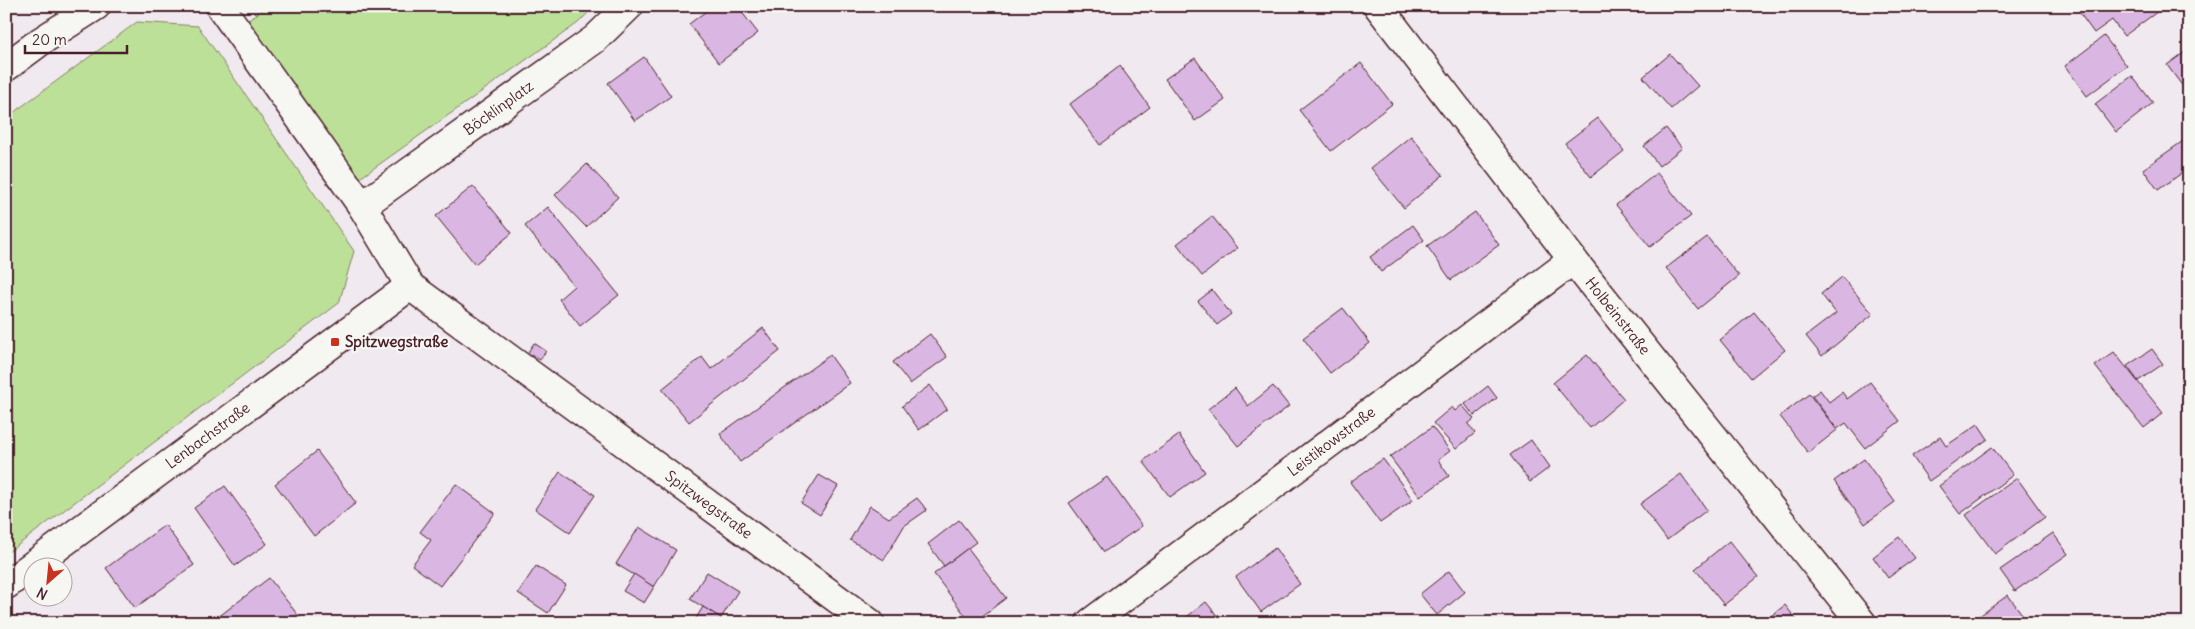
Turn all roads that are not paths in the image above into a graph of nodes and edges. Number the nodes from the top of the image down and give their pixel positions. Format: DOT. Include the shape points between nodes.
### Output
graph roads {
  1 [pos="96,6"];
  2 [pos="629,6"];
  3 [pos="1378,6"];
  4 [pos="223,7"];
  5 [pos="6,67"];
  6 [pos="362,206"];
  7 [pos="1573,260"];
  8 [pos="410,286"];
  9 [pos="6,585"];
  10 [pos="870,623"];
  11 [pos="1090,623"];
  12 [pos="1862,623"];
  1 -- 5 [label="street"];
  2 -- 6 [label="street, Böcklinplatz" via="595,39"];
  3 -- 7 [label="street, Holbeinstraße"];
  4 -- 6 [label="street, Spitzwegstraße"];
  6 -- 8 [label="street, Spitzwegstraße"];
  7 -- 11 [label="street, Leistikowstraße"];
  7 -- 12 [label="street, Holbeinstraße"];
  8 -- 9 [label="street, Lenbachstraße"];
  8 -- 10 [label="street, Spitzwegstraße"];
}
